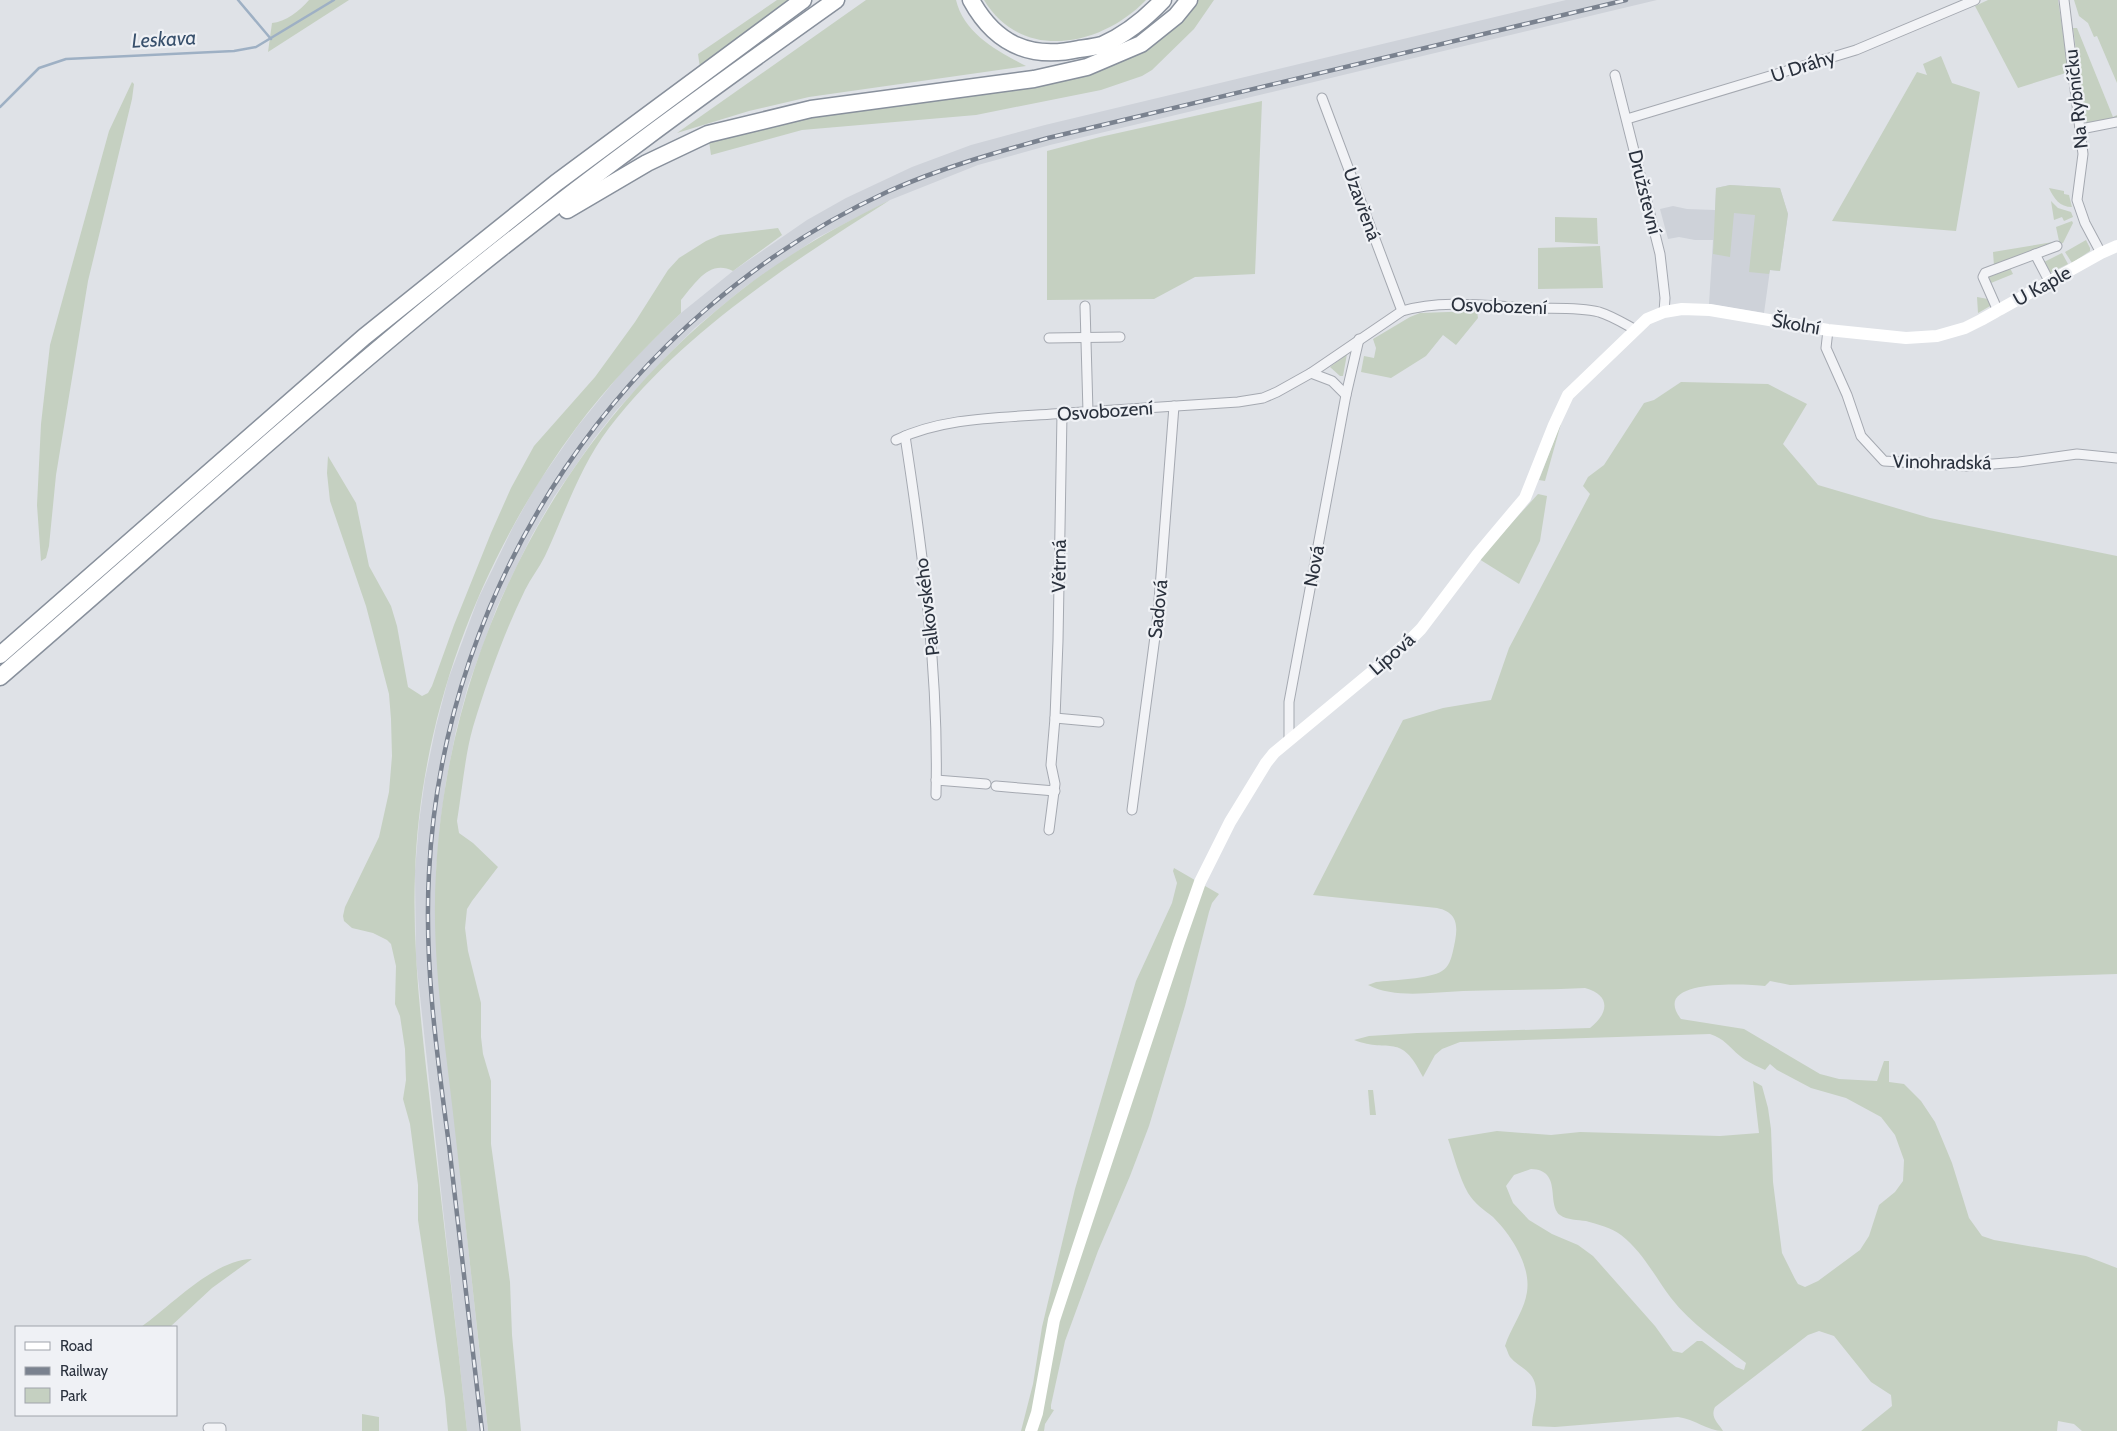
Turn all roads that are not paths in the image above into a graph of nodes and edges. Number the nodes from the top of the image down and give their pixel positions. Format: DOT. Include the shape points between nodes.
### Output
graph roads {
  1 [pos="803,0"];
  2 [pos="836,0"];
  3 [pos="971,0"];
  4 [pos="1163,0"];
  5 [pos="1190,0"];
  6 [pos="1975,0"];
  7 [pos="2064,0"];
  8 [pos="1615,74"];
  9 [pos="1322,98"];
  10 [pos="1627,119"];
  11 [pos="2117,122"];
  12 [pos="2081,129"];
  13 [pos="2056,246"];
  14 [pos="2117,246"];
  15 [pos="2101,253"];
  16 [pos="2035,254"];
  17 [pos="2047,277"];
  18 [pos="461,281"];
  19 [pos="1085,306"];
  20 [pos="1402,311"];
  21 [pos="1998,311"];
  22 [pos="1664,312"];
  23 [pos="1634,330"];
  24 [pos="1828,330"];
  25 [pos="1120,337"];
  26 [pos="1050,338"];
  27 [pos="1084,338"];
  28 [pos="1359,339"];
  29 [pos="1606,357"];
  30 [pos="1316,372"];
  31 [pos="1345,390"];
  32 [pos="1174,406"];
  33 [pos="1088,412"];
  34 [pos="1062,414"];
  35 [pos="905,436"];
  36 [pos="896,440"];
  37 [pos="2117,458"];
  38 [pos="0,655"];
  39 [pos="0,677"];
  40 [pos="1055,718"];
  41 [pos="1099,722"];
  42 [pos="1289,739"];
  43 [pos="936,780"];
  44 [pos="986,784"];
  45 [pos="996,786"];
  46 [pos="1054,791"];
  47 [pos="936,795"];
  48 [pos="1132,810"];
  49 [pos="1049,830"];
  50 [pos="208,1428"];
  51 [pos="221,1431"];
  52 [pos="1031,1431"];
  1 -- 38 [label="highway" via="556,183 364,337"];
  2 -- 18 [label="highway" via="678,112"];
  3 -- 4 [label="highway" via="980,16 999,36 1022,49 1048,54 1101,45 1148,16"];
  5 -- 18 [label="highway" via="1176,16 1141,44 1086,67 1034,79 811,109 708,134 588,196"];
  6 -- 10 [label="street, U Dráhy" via="1856,50"];
  7 -- 12 [label="street, Na Rybníčku"];
  8 -- 10 [label="street, Družstevní"];
  9 -- 20 [label="street, Uzavřená"];
  10 -- 22 [label="street, Družstevní" via="1660,254"];
  11 -- 12 [label="street"];
  12 -- 15 [label="street, Na Rybníčku" via="2083,154 2077,200"];
  13 -- 16 [label="street, U Kaple"];
  14 -- 15 [label="street, U Kaple"];
  15 -- 21 [label="street, U Kaple"];
  16 -- 17 [label="street, U Kaple"];
  16 -- 21 [label="street, U Kaple" via="1984,275"];
  18 -- 39 [label="highway" via="355,368"];
  19 -- 27 [label="street"];
  20 -- 23 [label="street, Osvobození" via="1438,304 1591,311 1610,316"];
  20 -- 28 [label="street, Osvobození"];
  21 -- 24 [label="street, Školní" via="1965,328 1937,336 1891,338"];
  22 -- 23 [label="street, Školní" via="1647,318"];
  22 -- 24 [label="street, Školní" via="1710,310"];
  23 -- 29 [label="street, Školní"];
  24 -- 37 [label="street, Vinohradská" via="1826,348 1861,436 1884,461 1967,466 2077,454"];
  25 -- 27 [label="street"];
  26 -- 27 [label="street"];
  27 -- 33 [label="street"];
  28 -- 30 [label="street, Osvobození"];
  28 -- 31 [label="street, Nová"];
  29 -- 42 [label="street, Lípová" via="1568,395 1525,498 1421,629"];
  30 -- 31 [label="street"];
  30 -- 32 [label="street, Osvobození" via="1262,398"];
  31 -- 42 [label="street, Nová" via="1289,702"];
  32 -- 33 [label="street, Osvobození"];
  32 -- 48 [label="street, Sadová" via="1158,614"];
  33 -- 34 [label="street, Osvobození"];
  34 -- 35 [label="street, Osvobození" via="939,426"];
  34 -- 40 [label="street, Větrná"];
  35 -- 36 [label="street, Osvobození"];
  35 -- 43 [label="street, Palkovského" via="933,652"];
  40 -- 41 [label="street"];
  40 -- 46 [label="street, Větrná" via="1051,765"];
  42 -- 52 [label="street, Lípová" via="1266,763 1230,822 1200,882 1054,1320"];
  43 -- 44 [label="street"];
  43 -- 47 [label="street, Palkovského"];
  45 -- 46 [label="street"];
  46 -- 49 [label="street, Větrná"];
  50 -- 51 [label="street" via="221,1428"];
}
